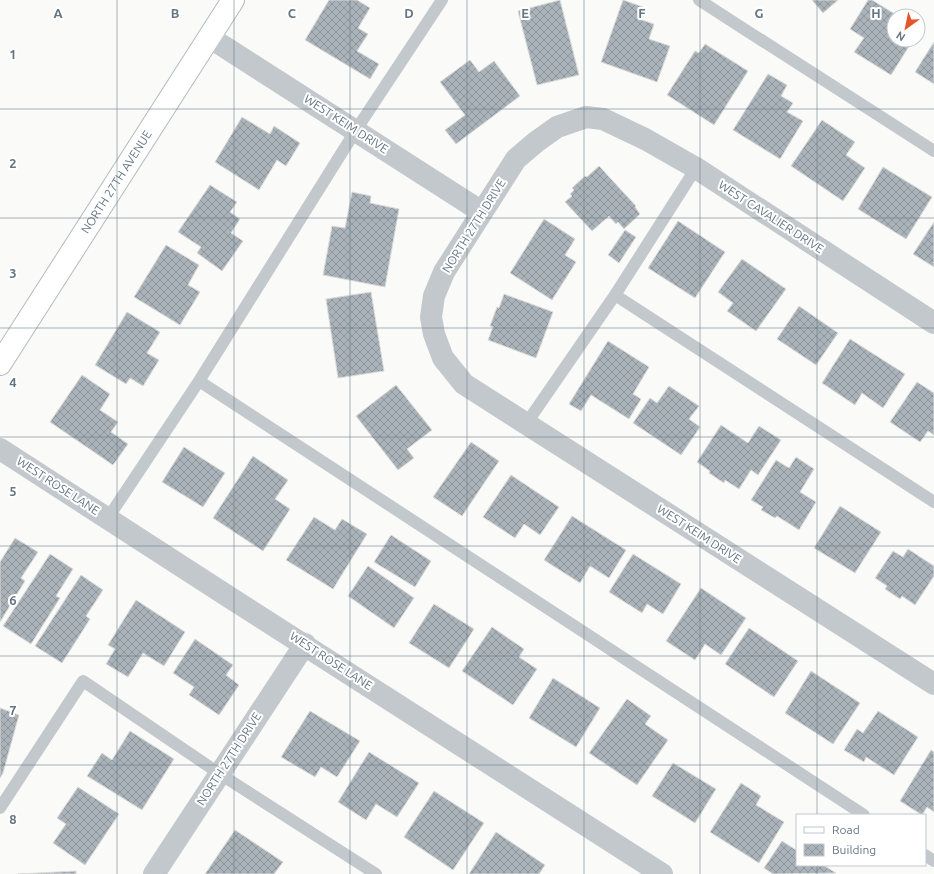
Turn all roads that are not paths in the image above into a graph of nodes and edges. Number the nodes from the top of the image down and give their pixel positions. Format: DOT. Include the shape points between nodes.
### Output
graph roads {
  1 [pos="233,0"];
  2 [pos="442,0"];
  3 [pos="699,0"];
  4 [pos="209,37"];
  5 [pos="603,119"];
  6 [pos="356,130"];
  7 [pos="934,152"];
  8 [pos="696,168"];
  9 [pos="482,212"];
  10 [pos="615,295"];
  11 [pos="934,323"];
  12 [pos="0,364"];
  13 [pos="199,381"];
  14 [pos="464,384"];
  15 [pos="526,424"];
  16 [pos="0,448"];
  17 [pos="934,502"];
  18 [pos="108,518"];
  19 [pos="305,644"];
  20 [pos="934,684"];
  21 [pos="220,774"];
  22 [pos="0,808"];
  23 [pos="862,814"];
  24 [pos="154,874"];
  25 [pos="376,874"];
  26 [pos="662,874"];
  1 -- 4 [label="main road, NORTH 27TH AVENUE"];
  2 -- 6 [label="lane"];
  3 -- 7 [label="lane"];
  4 -- 6 [label="street, WEST KEIM DRIVE"];
  4 -- 12 [label="main road, NORTH 27TH AVENUE"];
  5 -- 8 [label="street, WEST CAVALIER DRIVE"];
  5 -- 9 [label="street, NORTH 27TH DRIVE" via="586,117 564,124 536,142 516,159"];
  6 -- 9 [label="street, WEST KEIM DRIVE"];
  6 -- 13 [label="lane"];
  8 -- 10 [label="lane"];
  8 -- 11 [label="street, WEST CAVALIER DRIVE"];
  9 -- 14 [label="street, NORTH 27TH DRIVE" via="444,272 434,296 430,317 443,358"];
  10 -- 15 [label="lane"];
  10 -- 17 [label="lane"];
  13 -- 18 [label="lane"];
  13 -- 23 [label="lane"];
  14 -- 15 [label="street, WEST KEIM DRIVE"];
  15 -- 20 [label="street, WEST KEIM DRIVE"];
  16 -- 18 [label="street, WEST ROSE LANE"];
  18 -- 19 [label="street, WEST ROSE LANE"];
  19 -- 21 [label="street, NORTH 27TH DRIVE"];
  19 -- 26 [label="street, WEST ROSE LANE"];
  21 -- 22 [label="lane" via="83,681"];
  21 -- 24 [label="street, NORTH 27TH DRIVE"];
  21 -- 25 [label="lane"];
}
